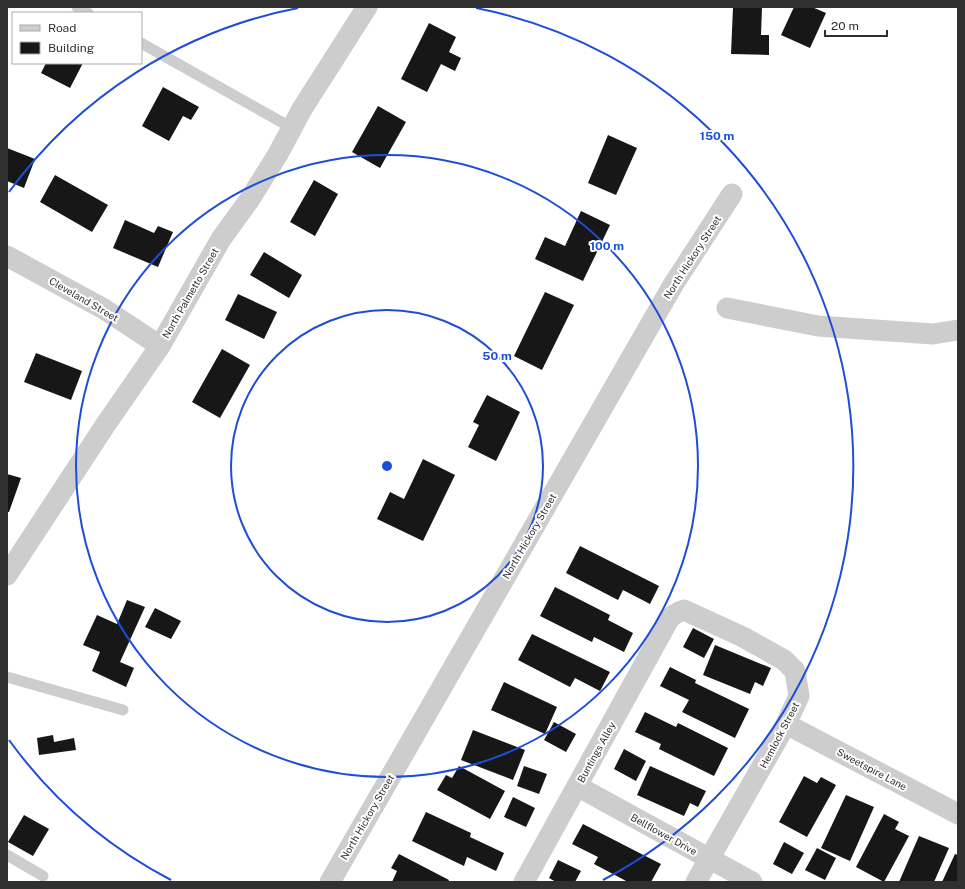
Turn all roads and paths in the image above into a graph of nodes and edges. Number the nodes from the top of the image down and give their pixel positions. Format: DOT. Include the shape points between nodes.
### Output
graph roads {
  1 [pos="367,7"];
  2 [pos="142,44"];
  3 [pos="292,128"];
  4 [pos="732,194"];
  5 [pos="7,256"];
  6 [pos="727,308"];
  7 [pos="958,330"];
  8 [pos="160,346"];
  9 [pos="7,575"];
  10 [pos="668,621"];
  11 [pos="7,676"];
  12 [pos="123,710"];
  13 [pos="786,724"];
  14 [pos="577,786"];
  15 [pos="958,814"];
  16 [pos="7,855"];
  17 [pos="709,859"];
  18 [pos="43,876"];
  19 [pos="330,882"];
  20 [pos="524,882"];
  21 [pos="696,882"];
  22 [pos="752,882"];
  1 -- 3 [label="street, North Palmetto Street"];
  2 -- 3 [label="lane"];
  3 -- 8 [label="street, North Palmetto Street" via="250,199 220,239"];
  4 -- 19 [label="street, North Hickory Street" via="673,284"];
  5 -- 8 [label="street, Cleveland Street" via="104,309"];
  6 -- 7 [label="street" via="818,326 933,334"];
  8 -- 9 [label="street, North Palmetto Street"];
  10 -- 13 [label="street, Hemlock Street" via="671,616 684,610 743,637 784,660 795,671 800,696"];
  10 -- 14 [label="street, Buntings Alley"];
  11 -- 12 [label="lane"];
  13 -- 15 [label="street, Sweetspire Lane"];
  13 -- 17 [label="street, Hemlock Street"];
  14 -- 17 [label="street, Bellflower Drive"];
  14 -- 20 [label="street, Buntings Alley"];
  16 -- 18 [label="lane"];
  17 -- 21 [label="street, Hemlock Street"];
  17 -- 22 [label="street, Bellflower Drive"];
}
